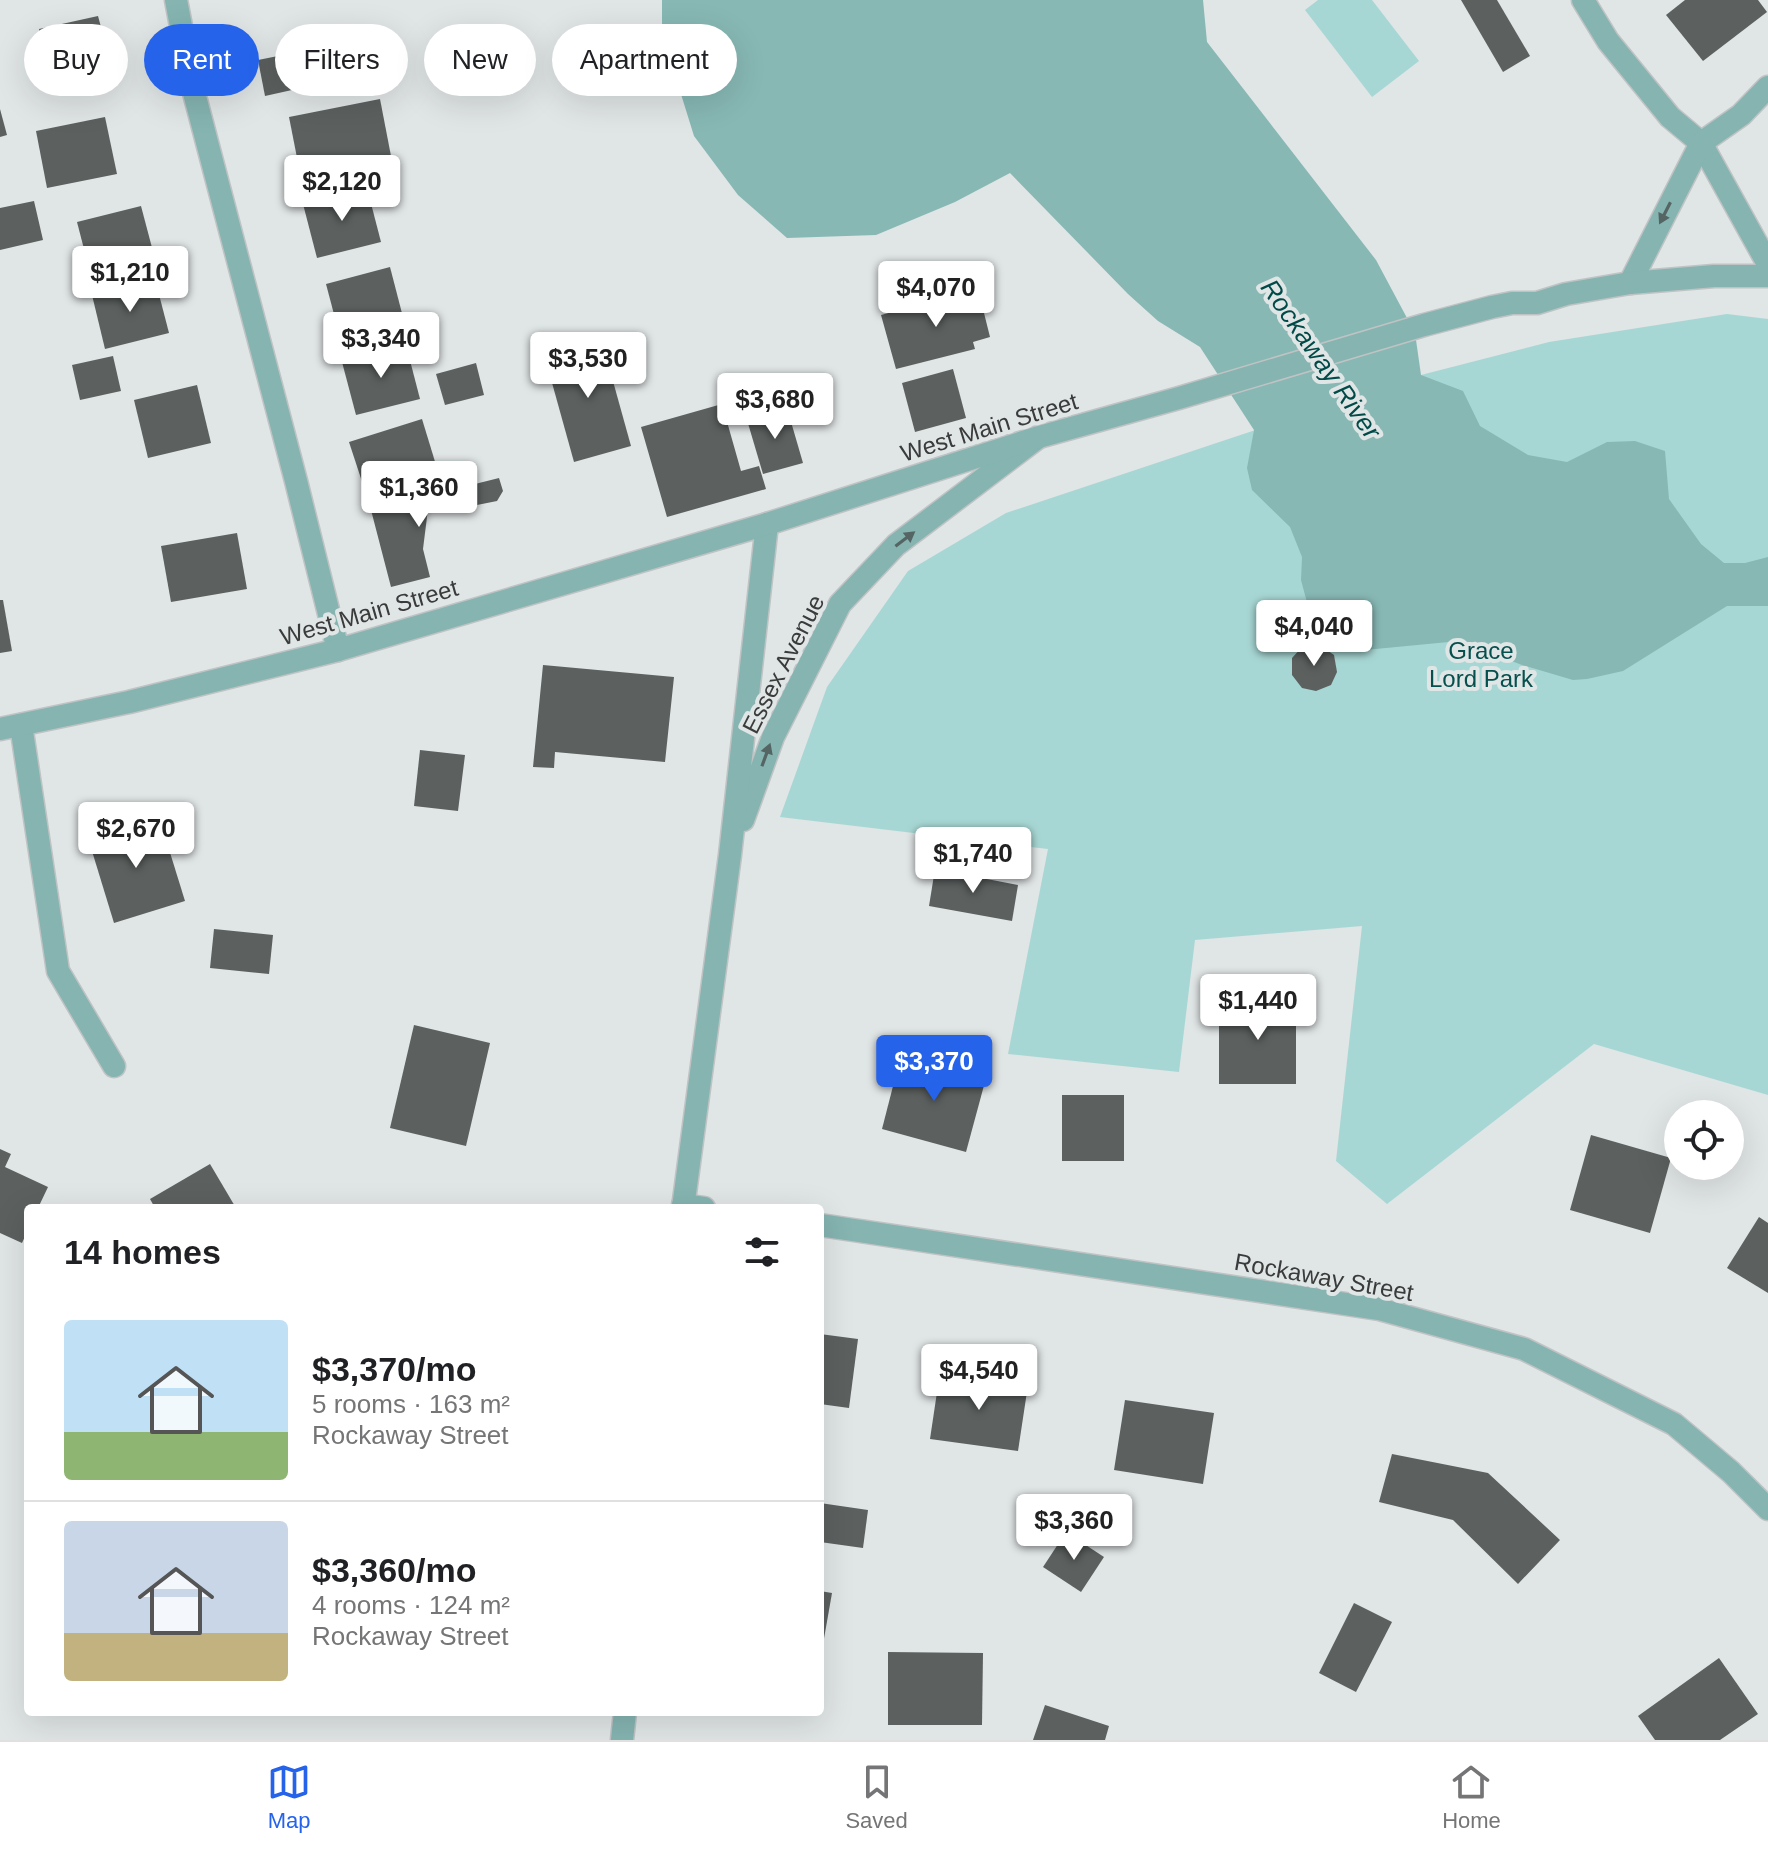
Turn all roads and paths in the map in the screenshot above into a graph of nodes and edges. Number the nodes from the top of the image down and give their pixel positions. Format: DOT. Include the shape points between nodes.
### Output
graph roads {
  1 [pos="176,0"];
  2 [pos="1583,0"];
  3 [pos="1768,87"];
  4 [pos="1701,143"];
  5 [pos="1768,264"];
  6 [pos="1768,276"];
  7 [pos="1630,283"];
  8 [pos="1039,437"];
  9 [pos="767,524"];
  10 [pos="338,650"];
  11 [pos="10,727"];
  12 [pos="730,855"];
  13 [pos="114,1066"];
  14 [pos="690,1204"];
  15 [pos="824,1226"];
  16 [pos="1768,1509"];
  17 [pos="625,1716"];
  18 [pos="622,1740"];
  1 -- 10 [label="street" via="193,89"];
  2 -- 4 [label="street" via="1608,41 1670,117"];
  3 -- 4 [label="street" via="1741,115"];
  4 -- 5 [label="street"];
  4 -- 7 [label="street, one-way"];
  6 -- 7 [label="street, West Main Street"];
  7 -- 8 [label="street, West Main Street" via="1502,305 1424,325"];
  8 -- 9 [label="street, West Main Street"];
  12 -- 8 [label="street, Essex Avenue, one-way" via="773,737 840,604 896,545"];
  9 -- 10 [label="street, West Main Street"];
  9 -- 12 [label="street, Essex Avenue"];
  10 -- 11 [label="street, West Main Street"];
  11 -- 13 [label="street" via="58,971"];
  12 -- 14 [label="street, Essex Avenue"];
  15 -- 16 [label="street, Rockaway Street" via="1379,1309 1524,1349 1674,1424"];
  17 -- 18 [label="street"];
}
